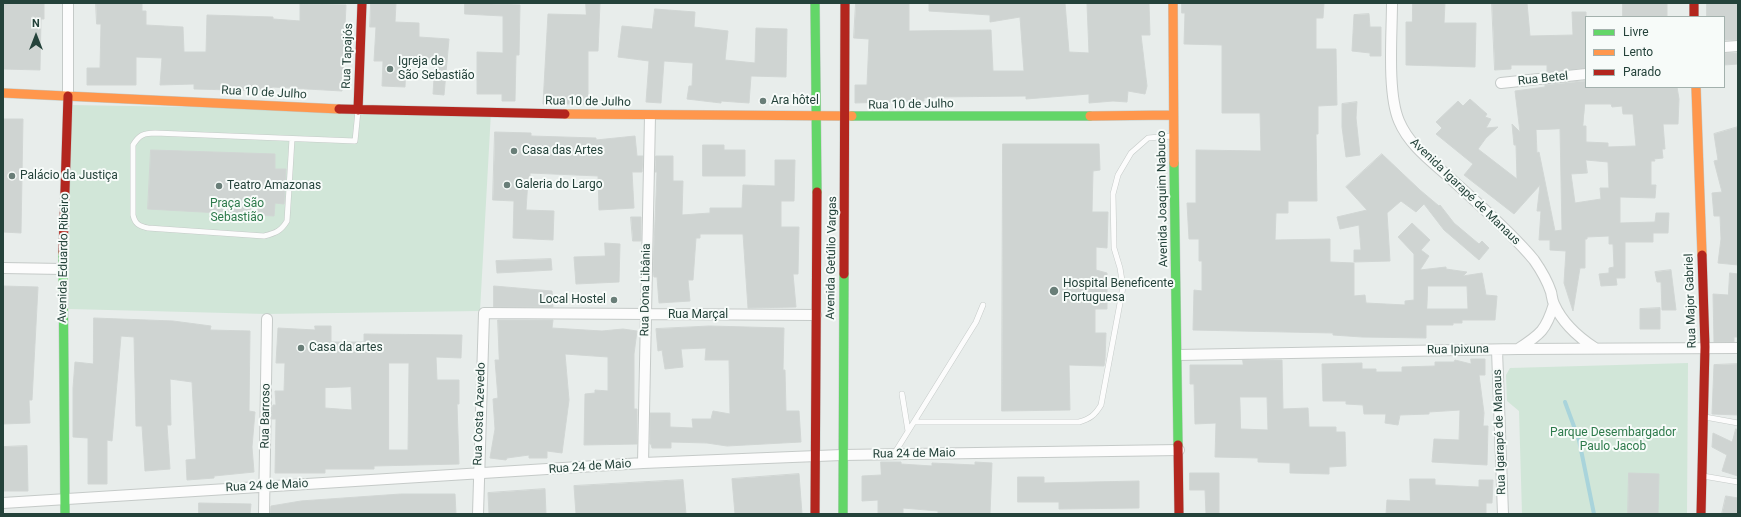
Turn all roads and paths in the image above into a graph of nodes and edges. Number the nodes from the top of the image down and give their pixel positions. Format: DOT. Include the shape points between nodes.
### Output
graph roads {
  1 [pos="68,3"];
  2 [pos="362,3"];
  3 [pos="815,3"];
  4 [pos="845,3"];
  5 [pos="1173,3"];
  6 [pos="1392,3"];
  7 [pos="1694,3"];
  8 [pos="1694,16"];
  9 [pos="1738,46"];
  10 [pos="1725,47"];
  11 [pos="1585,74"];
  12 [pos="1501,83"];
  13 [pos="1696,88"];
  14 [pos="3,93"];
  15 [pos="68,96"];
  16 [pos="358,110"];
  17 [pos="1173,115"];
  18 [pos="650,116"];
  19 [pos="817,117"];
  20 [pos="846,118"];
  21 [pos="1173,136"];
  22 [pos="292,139"];
  23 [pos="3,268"];
  24 [pos="63,269"];
  25 [pos="1554,304"];
  26 [pos="983,305"];
  27 [pos="484,313"];
  28 [pos="645,315"];
  29 [pos="816,315"];
  30 [pos="267,319"];
  31 [pos="1704,347"];
  32 [pos="1594,348"];
  33 [pos="1738,348"];
  34 [pos="1518,349"];
  35 [pos="1498,350"];
  36 [pos="1178,355"];
  37 [pos="902,394"];
  38 [pos="1704,416"];
  39 [pos="914,422"];
  40 [pos="1738,423"];
  41 [pos="908,431"];
  42 [pos="1179,450"];
  43 [pos="894,454"];
  44 [pos="842,455"];
  45 [pos="815,456"];
  46 [pos="643,463"];
  47 [pos="478,474"];
  48 [pos="1702,476"];
  49 [pos="1738,482"];
  50 [pos="264,486"];
  51 [pos="65,499"];
  52 [pos="3,503"];
  53 [pos="65,514"];
  54 [pos="264,514"];
  55 [pos="478,514"];
  56 [pos="815,514"];
  57 [pos="843,514"];
  58 [pos="1179,514"];
  59 [pos="1503,514"];
  60 [pos="1701,514"];
  1 -- 15 [label="street, Avenida Eduardo Ribeiro"];
  2 -- 16 [label="street, Rua Tapajós"];
  3 -- 19 [label="street, Avenida Getúlio Vargas"];
  4 -- 20 [label="street, Avenida Getúlio Vargas"];
  5 -- 17 [label="street, Avenida Joaquim Nabuco"];
  6 -- 25 [label="street, Avenida Igarapé de Manaus" via="1393,91 1399,121 1422,154 1511,235 1532,258 1543,272"];
  7 -- 8 [label="street"];
  9 -- 10 [label="street"];
  11 -- 12 [label="street, Rua Betel"];
  13 -- 31 [label="street, Rua Major Gabriel"];
  14 -- 15 [label="street, Rua 10 de Julho"];
  15 -- 16 [label="street, Rua 10 de Julho"];
  15 -- 24 [label="street, Avenida Eduardo Ribeiro"];
  16 -- 18 [label="street, Rua 10 de Julho"];
  16 -- 22 [label="lane" via="356,141"];
  17 -- 20 [label="street, Rua 10 de Julho"];
  17 -- 21 [label="street, Avenida Joaquim Nabuco"];
  18 -- 19 [label="street, Rua 10 de Julho"];
  18 -- 28 [label="street, Rua Dona Libânia"];
  19 -- 20 [label="street, Rua 10 de Julho"];
  19 -- 29 [label="street, Avenida Getúlio Vargas"];
  20 -- 44 [label="street, Avenida Getúlio Vargas"];
  21 -- 36 [label="street, Avenida Joaquim Nabuco"];
  21 -- 39 [label="lane" via="1148,138 1131,153 1118,175 1113,194 1114,248 1123,287 1101,405 1096,413 1078,422"];
  22 -- 22 [label="lane" via="155,133 138,137 133,145 135,222 140,227 148,228 264,236 275,234 287,221"];
  23 -- 24 [label="street"];
  24 -- 51 [label="street, Avenida Eduardo Ribeiro"];
  25 -- 32 [label="street, Avenida Igarapé de Manaus" via="1570,328"];
  25 -- 34 [label="street" via="1548,323 1537,336"];
  26 -- 39 [label="lane" via="976,322"];
  27 -- 28 [label="street, Rua Marçal"];
  27 -- 47 [label="street, Rua Costa Azevedo"];
  28 -- 29 [label="street, Rua Marçal"];
  28 -- 46 [label="street, Rua Dona Libânia"];
  29 -- 45 [label="street, Avenida Getúlio Vargas"];
  30 -- 50 [label="street, Rua Barroso"];
  31 -- 32 [label="street, Rua Ipixuna"];
  31 -- 33 [label="street, Rua Ipixuna"];
  31 -- 38 [label="street, Rua Major Gabriel"];
  32 -- 34 [label="street, Rua Ipixuna"];
  34 -- 35 [label="street, Rua Ipixuna"];
  35 -- 36 [label="street, Rua Ipixuna"];
  35 -- 59 [label="street, Rua Igarapé de Manaus"];
  36 -- 42 [label="street, Avenida Joaquim Nabuco"];
  37 -- 41 [label="lane"];
  38 -- 40 [label="lane"];
  38 -- 48 [label="street, Rua Major Gabriel"];
  39 -- 41 [label="lane"];
  41 -- 43 [label="lane"];
  42 -- 43 [label="street, Rua 24 de Maio"];
  42 -- 58 [label="street, Avenida Joaquim Nabuco"];
  43 -- 44 [label="street, Rua 24 de Maio"];
  44 -- 45 [label="street, Rua 24 de Maio"];
  44 -- 57 [label="street, Avenida Getúlio Vargas"];
  45 -- 46 [label="street, Rua 24 de Maio"];
  45 -- 56 [label="street, Avenida Getúlio Vargas"];
  46 -- 47 [label="street, Rua 24 de Maio"];
  47 -- 50 [label="street, Rua 24 de Maio"];
  47 -- 55 [label="street, Rua Costa Azevedo"];
  48 -- 49 [label="lane"];
  48 -- 60 [label="street, Rua Major Gabriel"];
  50 -- 51 [label="street, Rua 24 de Maio"];
  50 -- 54 [label="street, Rua Barroso"];
  51 -- 52 [label="street, Rua 24 de Maio"];
  51 -- 53 [label="street, Avenida Eduardo Ribeiro"];
}
